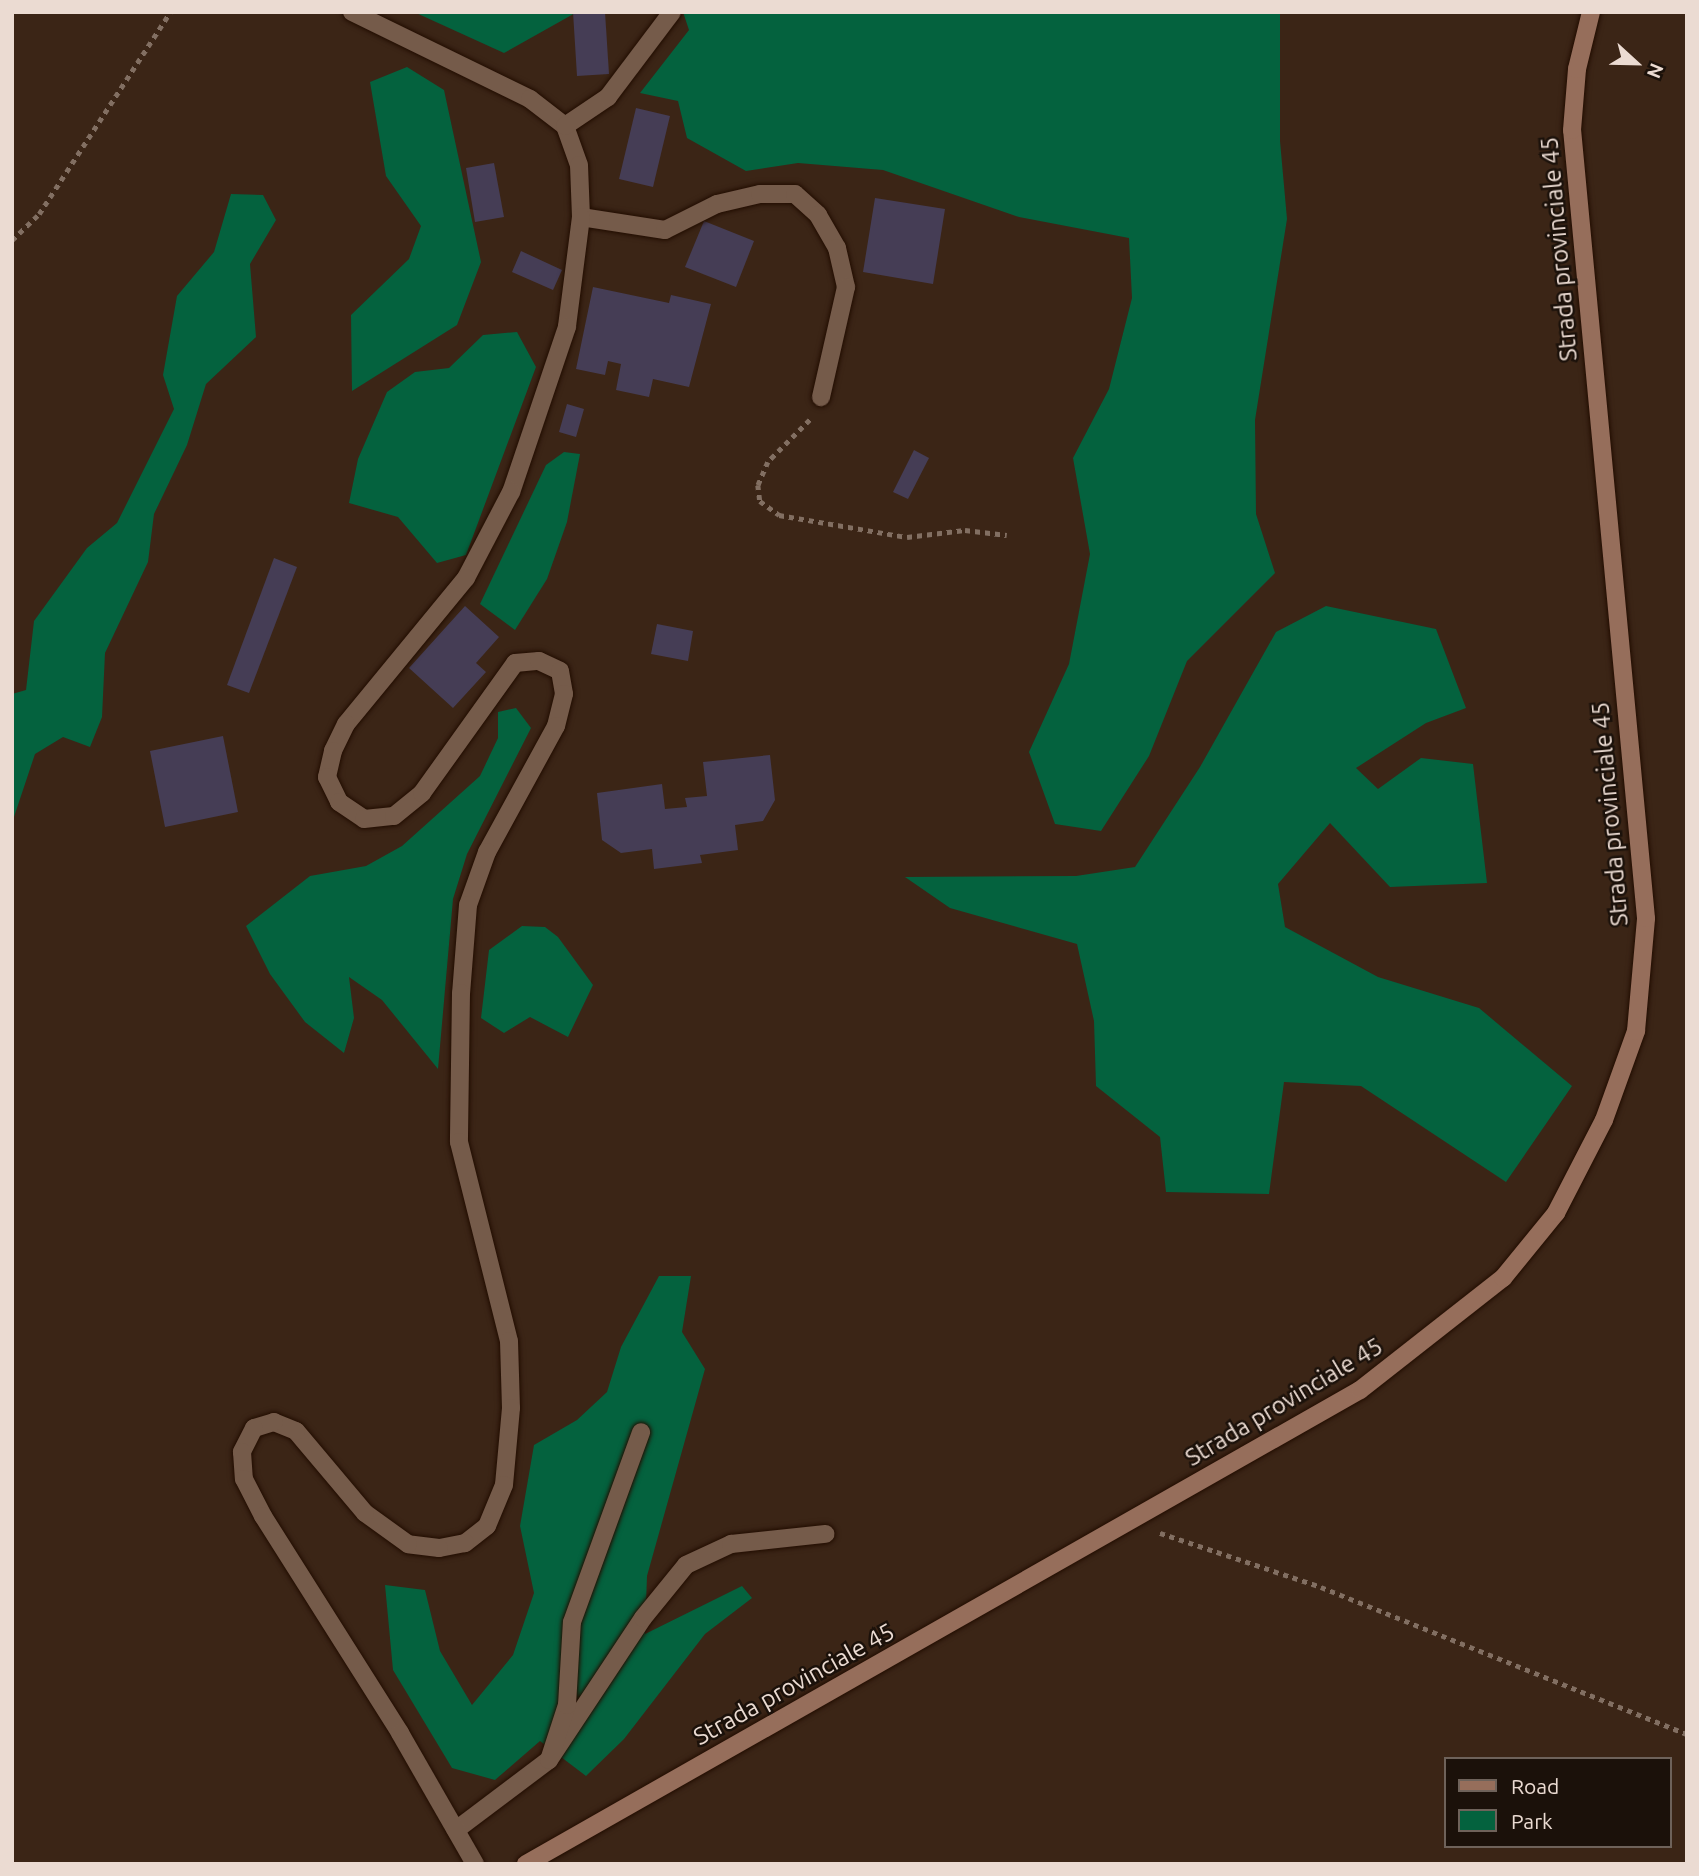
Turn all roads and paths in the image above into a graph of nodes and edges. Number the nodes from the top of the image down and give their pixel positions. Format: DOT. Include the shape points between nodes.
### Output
graph roads {
  1 [pos="170,12"];
  2 [pos="352,12"];
  3 [pos="672,12"];
  4 [pos="1591,12"];
  5 [pos="565,126"];
  6 [pos="581,217"];
  7 [pos="12,240"];
  8 [pos="821,397"];
  9 [pos="1007,535"];
  10 [pos="641,1432"];
  11 [pos="1134,1520"];
  12 [pos="825,1534"];
  13 [pos="1687,1734"];
  14 [pos="549,1760"];
  15 [pos="456,1830"];
  16 [pos="475,1864"];
  17 [pos="526,1864"];
  1 -- 7 [label="path" via="46,203"];
  2 -- 5 [label="street" via="530,99"];
  3 -- 5 [label="street" via="608,97"];
  4 -- 11 [label="main road, Strada provinciale 45" via="1577,69 1572,130 1646,918 1636,1031 1604,1120 1556,1213 1503,1278 1360,1390"];
  5 -- 6 [label="street" via="579,165"];
  6 -- 8 [label="street" via="665,230 717,204 760,194 794,194 818,215 837,248 846,287"];
  6 -- 15 [label="street" via="567,327 511,492 466,578 346,724 332,751 327,777 339,802 364,819 394,816 422,793 515,663 539,661 560,671 564,694 556,726 487,852 468,905 461,993 459,1142 509,1340 511,1408 504,1485 486,1526 465,1543 439,1548 408,1544 365,1513 296,1430 274,1422 254,1428 242,1451 244,1479 263,1516"];
  8 -- 9 [label="path" via="806,430 768,462 758,485 760,501 779,516 907,537 965,530"];
  10 -- 14 [label="street" via="572,1622 567,1705"];
  11 -- 13 [label="path" via="1176,1540 1321,1587"];
  11 -- 17 [label="main road, Strada provinciale 45"];
  12 -- 14 [label="street" via="731,1544 686,1564 643,1618"];
  14 -- 15 [label="street"];
  15 -- 16 [label="street"];
}
